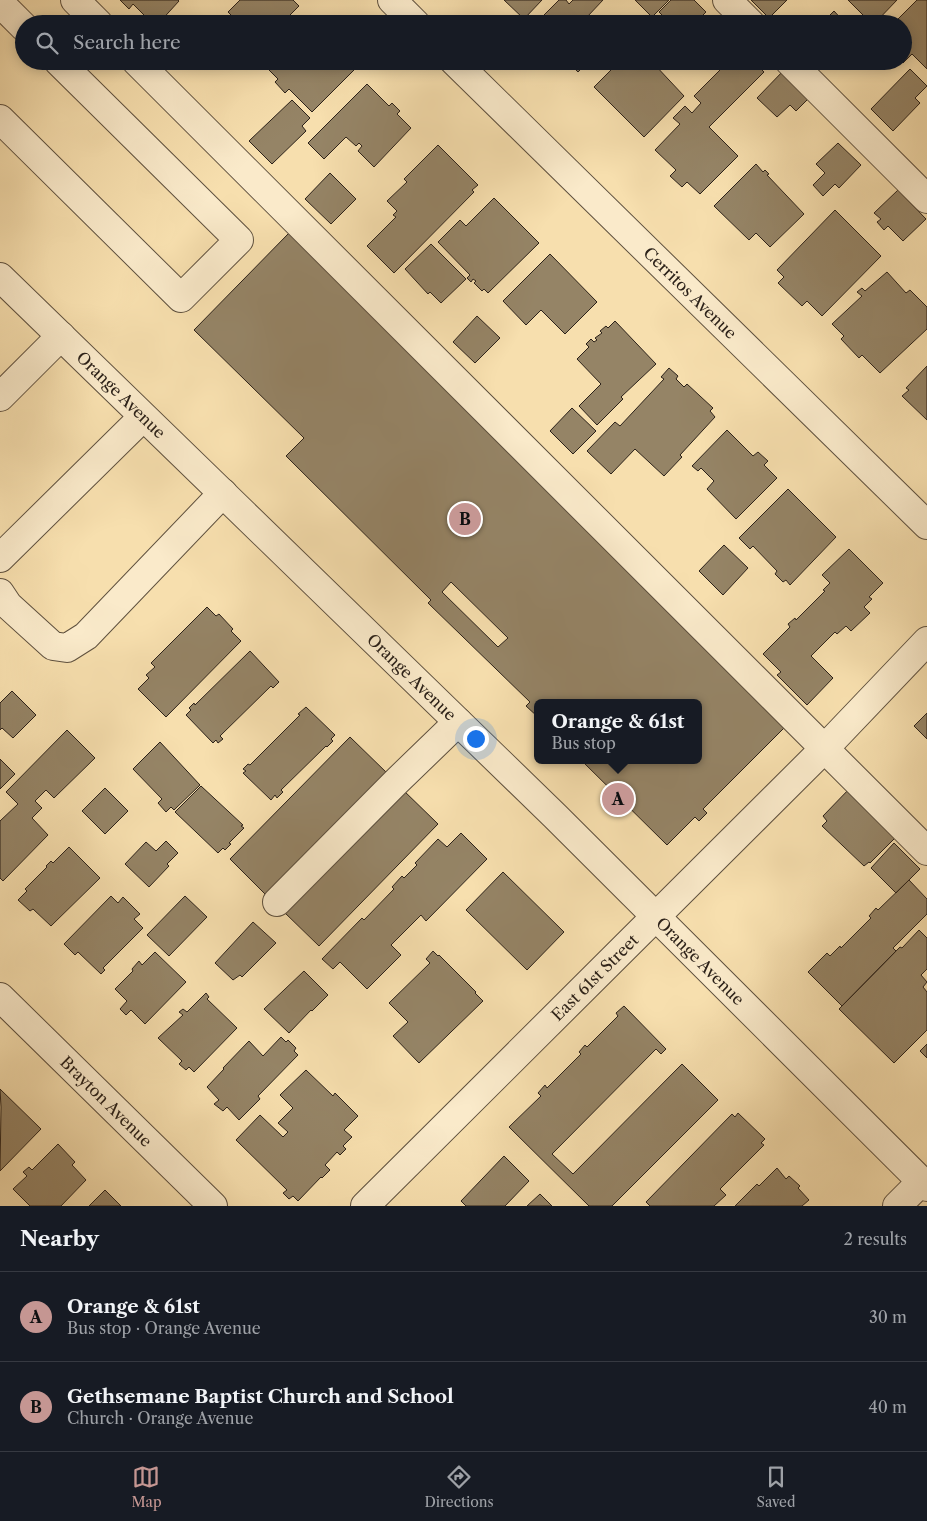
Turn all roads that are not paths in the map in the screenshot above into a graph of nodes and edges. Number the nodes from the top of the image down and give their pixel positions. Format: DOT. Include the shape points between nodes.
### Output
graph roads {
  1 [pos="75,0"];
  2 [pos="392,0"];
  3 [pos="727,0"];
  4 [pos="5,6"];
  5 [pos="89,15"];
  6 [pos="407,15"];
  7 [pos="742,15"];
  8 [pos="15,17"];
  9 [pos="67,70"];
  10 [pos="145,70"];
  11 [pos="463,70"];
  12 [pos="797,70"];
  13 [pos="0,119"];
  14 [pos="927,199"];
  15 [pos="0,277"];
  16 [pos="61,336"];
  17 [pos="0,397"];
  18 [pos="143,417"];
  19 [pos="223,493"];
  20 [pos="927,524"];
  21 [pos="0,558"];
  22 [pos="0,593"];
  23 [pos="927,641"];
  24 [pos="458,722"];
  25 [pos="824,749"];
  26 [pos="927,851"];
  27 [pos="277,902"];
  28 [pos="656,917"];
  29 [pos="0,997"];
  30 [pos="924,1184"];
  31 [pos="212,1206"];
  32 [pos="365,1206"];
  33 [pos="897,1206"];
  1 -- 5 [label="street"];
  2 -- 6 [label="street"];
  3 -- 7 [label="street"];
  4 -- 8 [label="street"];
  9 -- 13 [label="street" via="239,240 181,298"];
  10 -- 25 [label="street"];
  11 -- 20 [label="street, Cerritos Avenue"];
  12 -- 14 [label="street"];
  15 -- 16 [label="street, Orange Avenue"];
  16 -- 17 [label="street"];
  16 -- 18 [label="street, Orange Avenue"];
  18 -- 19 [label="street, Orange Avenue"];
  18 -- 21 [label="street"];
  19 -- 22 [label="street" via="86,636 66,648 53,646 8,605"];
  19 -- 24 [label="street, Orange Avenue"];
  23 -- 25 [label="street, East 61st Street"];
  24 -- 27 [label="street"];
  24 -- 28 [label="street, Orange Avenue"];
  25 -- 26 [label="street"];
  25 -- 28 [label="street, East 61st Street"];
  28 -- 30 [label="street, Orange Avenue"];
  28 -- 32 [label="street, East 61st Street"];
  29 -- 31 [label="street, Brayton Avenue"];
  30 -- 33 [label="street"];
}
